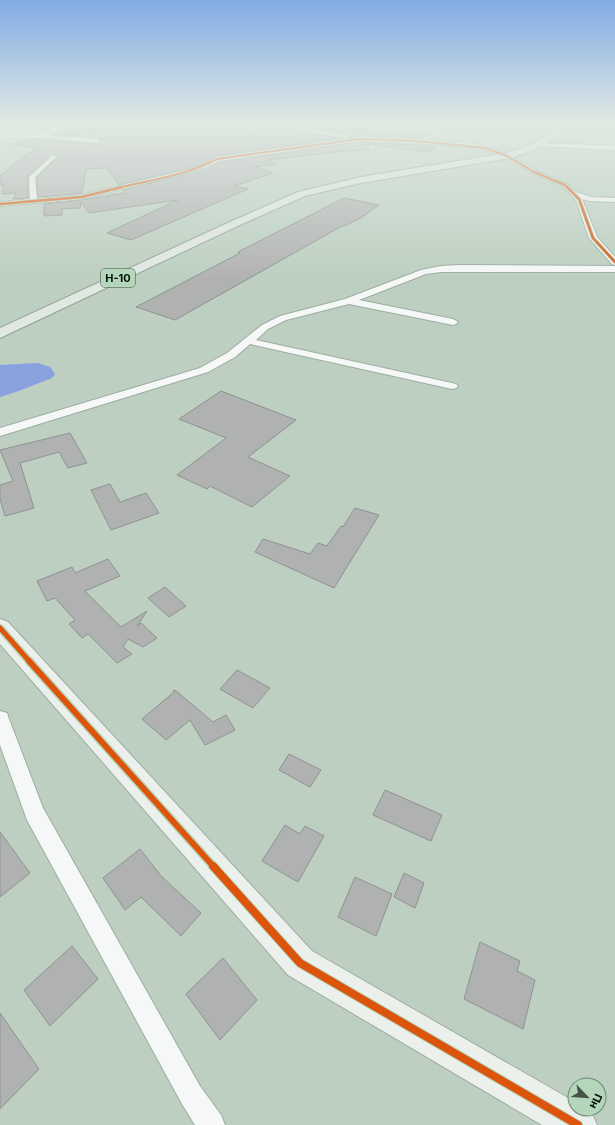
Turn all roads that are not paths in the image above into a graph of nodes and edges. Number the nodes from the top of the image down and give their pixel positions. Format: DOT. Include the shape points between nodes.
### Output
graph roads {
  1 [pos="32,176"];
  2 [pos="166,176"];
  3 [pos="382,176"];
  4 [pos="545,176"];
  5 [pos="575,194"];
  6 [pos="615,200"];
  7 [pos="34,201"];
  8 [pos="0,204"];
  9 [pos="615,262"];
  10 [pos="615,269"];
  11 [pos="348,301"];
  12 [pos="453,322"];
  13 [pos="0,334"];
  14 [pos="248,341"];
  15 [pos="452,386"];
  16 [pos="0,432"];
  17 [pos="0,628"];
  18 [pos="0,719"];
  19 [pos="211,1125"];
  20 [pos="578,1125"];
  1 -- 7 [label="street"];
  2 -- 7 [label="street" via="82,197"];
  3 -- 13 [label="main road, Н-10" via="302,194 236,222"];
  4 -- 5 [label="street" via="565,185"];
  5 -- 6 [label="street" via="590,199"];
  5 -- 9 [label="street" via="593,238"];
  7 -- 8 [label="street"];
  10 -- 11 [label="street" via="441,269 424,272"];
  11 -- 12 [label="street"];
  11 -- 14 [label="street" via="283,318 265,327"];
  14 -- 15 [label="street"];
  14 -- 16 [label="street" via="231,355 204,370"];
  17 -- 20 [label="street" via="300,964"];
  18 -- 19 [label="street" via="34,813 191,1095"];
}
